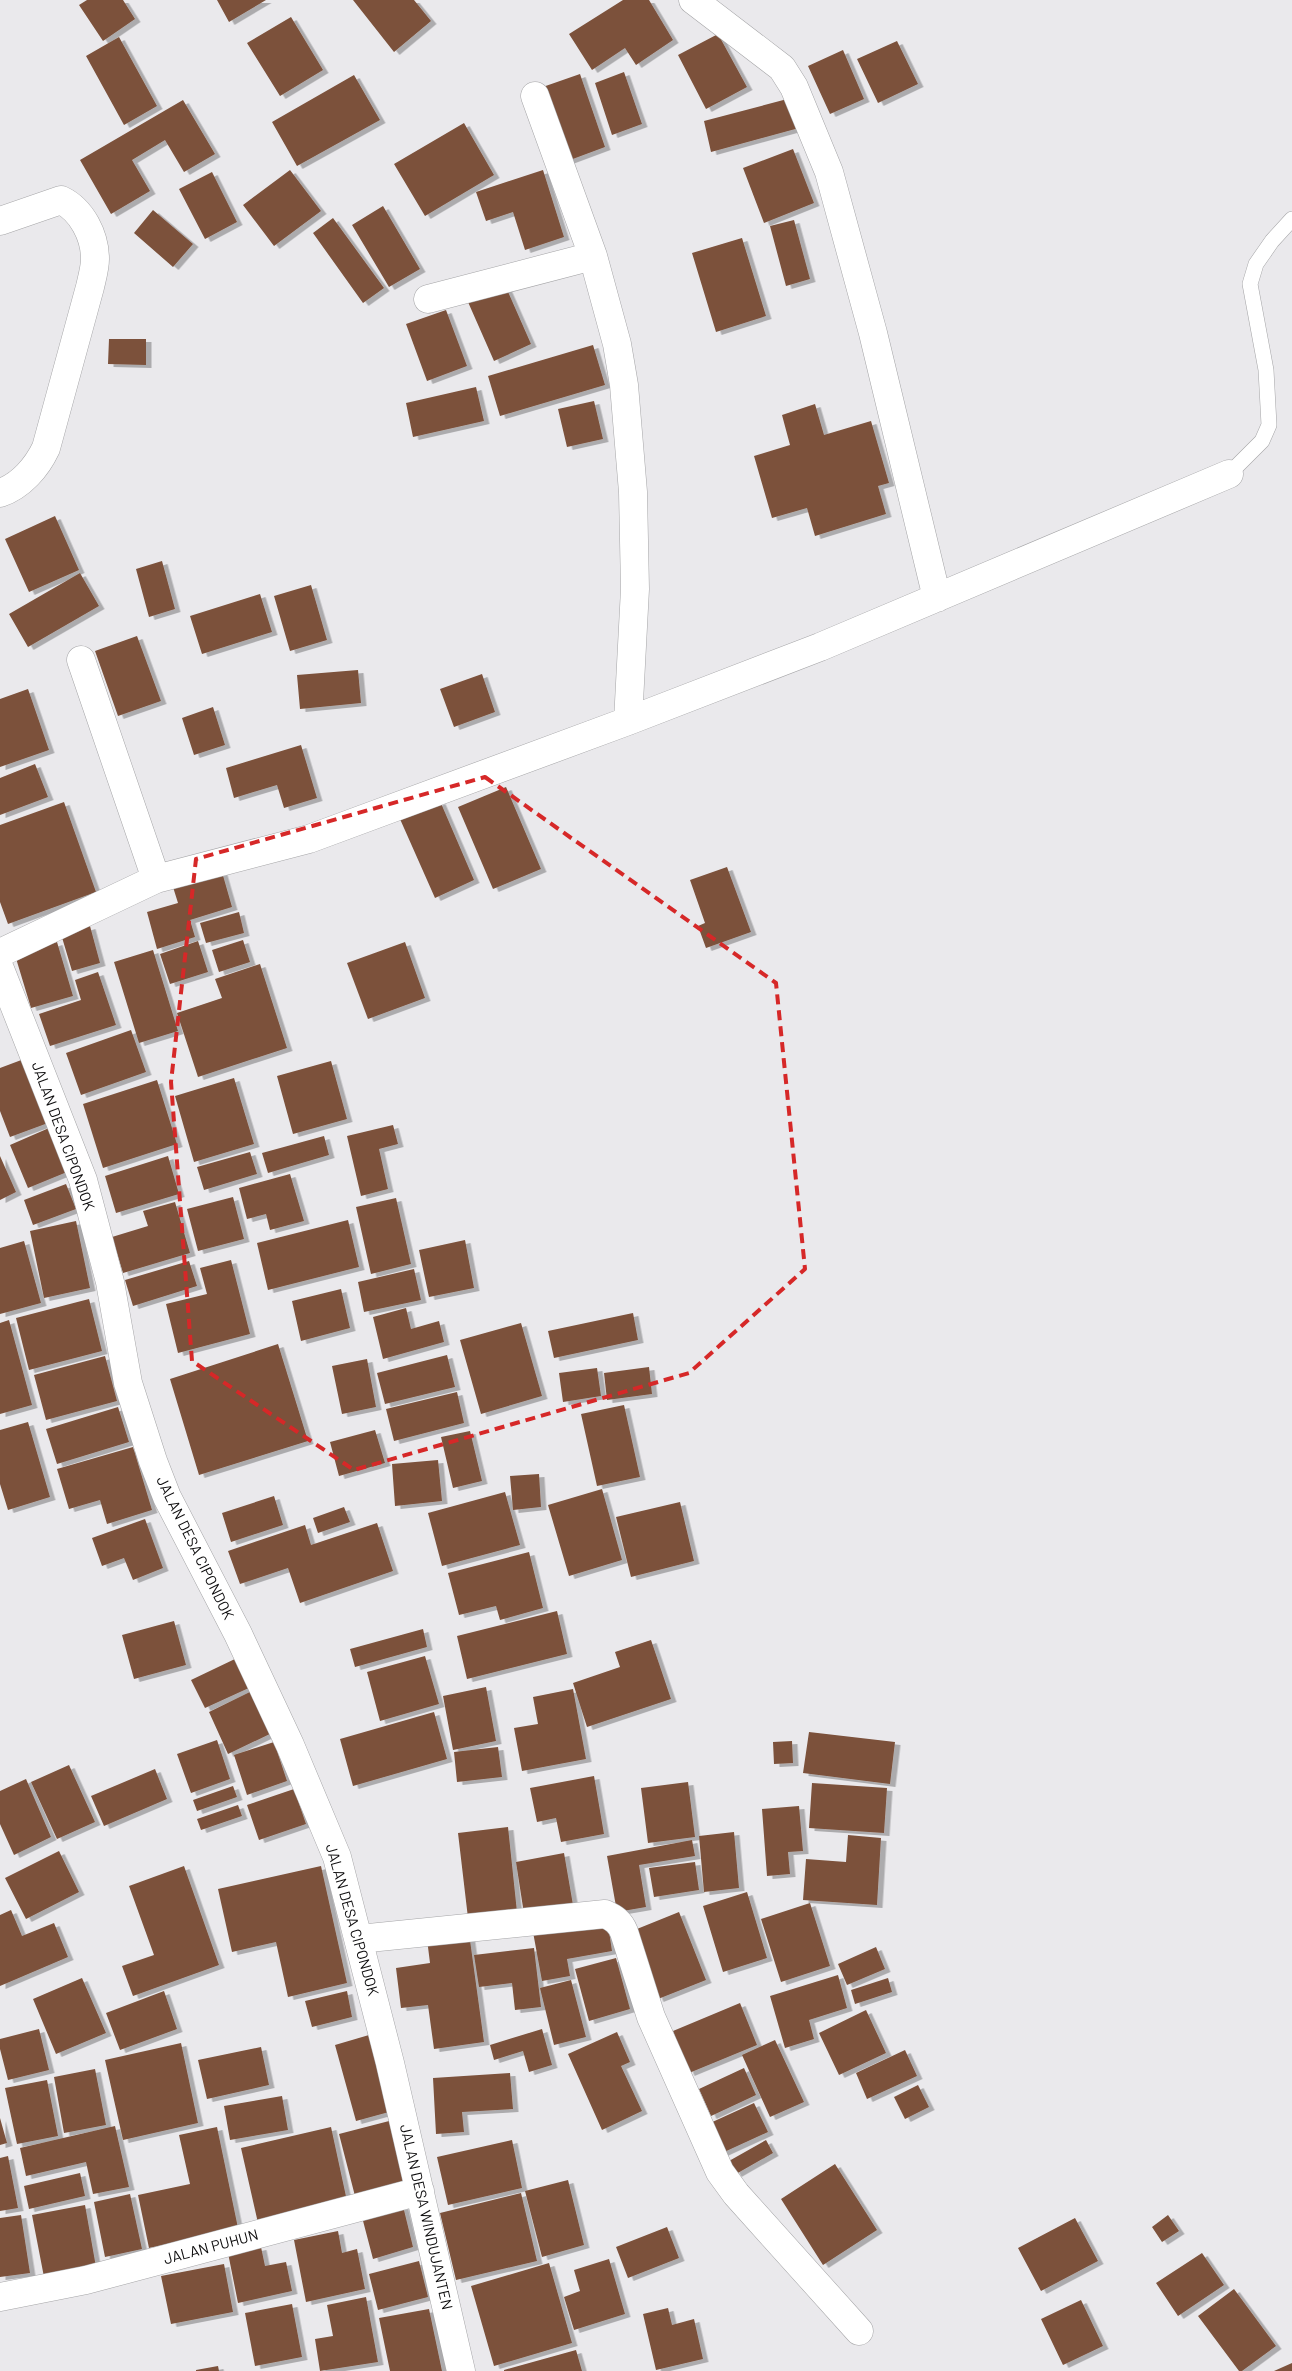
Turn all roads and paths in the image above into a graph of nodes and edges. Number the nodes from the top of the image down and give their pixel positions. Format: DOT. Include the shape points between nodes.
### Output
graph roads {
  1 [pos="694,0"];
  2 [pos="535,96"];
  3 [pos="1292,219"];
  4 [pos="0,222"];
  5 [pos="593,256"];
  6 [pos="428,299"];
  7 [pos="1229,474"];
  8 [pos="0,493"];
  9 [pos="937,598"];
  10 [pos="82,660"];
  11 [pos="628,721"];
  12 [pos="156,879"];
  13 [pos="0,953"];
  14 [pos="0,969"];
  15 [pos="359,1939"];
  16 [pos="390,2064"];
  17 [pos="420,2191"];
  18 [pos="0,2297"];
  19 [pos="859,2331"];
  20 [pos="461,2371"];
  1 -- 9 [label="street" via="782,68 794,88 829,172 873,333"];
  2 -- 5 [label="street"];
  3 -- 7 [label="lane" via="1256,264 1250,284 1266,370 1270,419 1262,441"];
  4 -- 8 [label="street" via="61,200 73,206 80,215 92,242 95,260 46,448 38,464 24,478"];
  5 -- 6 [label="street"];
  5 -- 11 [label="street" via="624,385 633,492 634,589"];
  7 -- 9 [label="street"];
  9 -- 11 [label="street"];
  10 -- 12 [label="street"];
  11 -- 12 [label="street" via="309,839"];
  12 -- 13 [label="street"];
  14 -- 15 [label="street, JALAN DESA CIPONDOK" via="83,1180 110,1282 128,1383 153,1461 167,1496 238,1634 290,1745 336,1857"];
  15 -- 16 [label="street, JALAN DESA CIPONDOK"];
  15 -- 19 [label="street" via="605,1914 614,1918 624,1932 652,2017 720,2172"];
  16 -- 17 [label="street, JALAN DESA WINDUJANTEN"];
  17 -- 18 [label="street, JALAN PUHUN" via="86,2280"];
  17 -- 20 [label="street, JALAN DESA WINDUJANTEN"];
}
